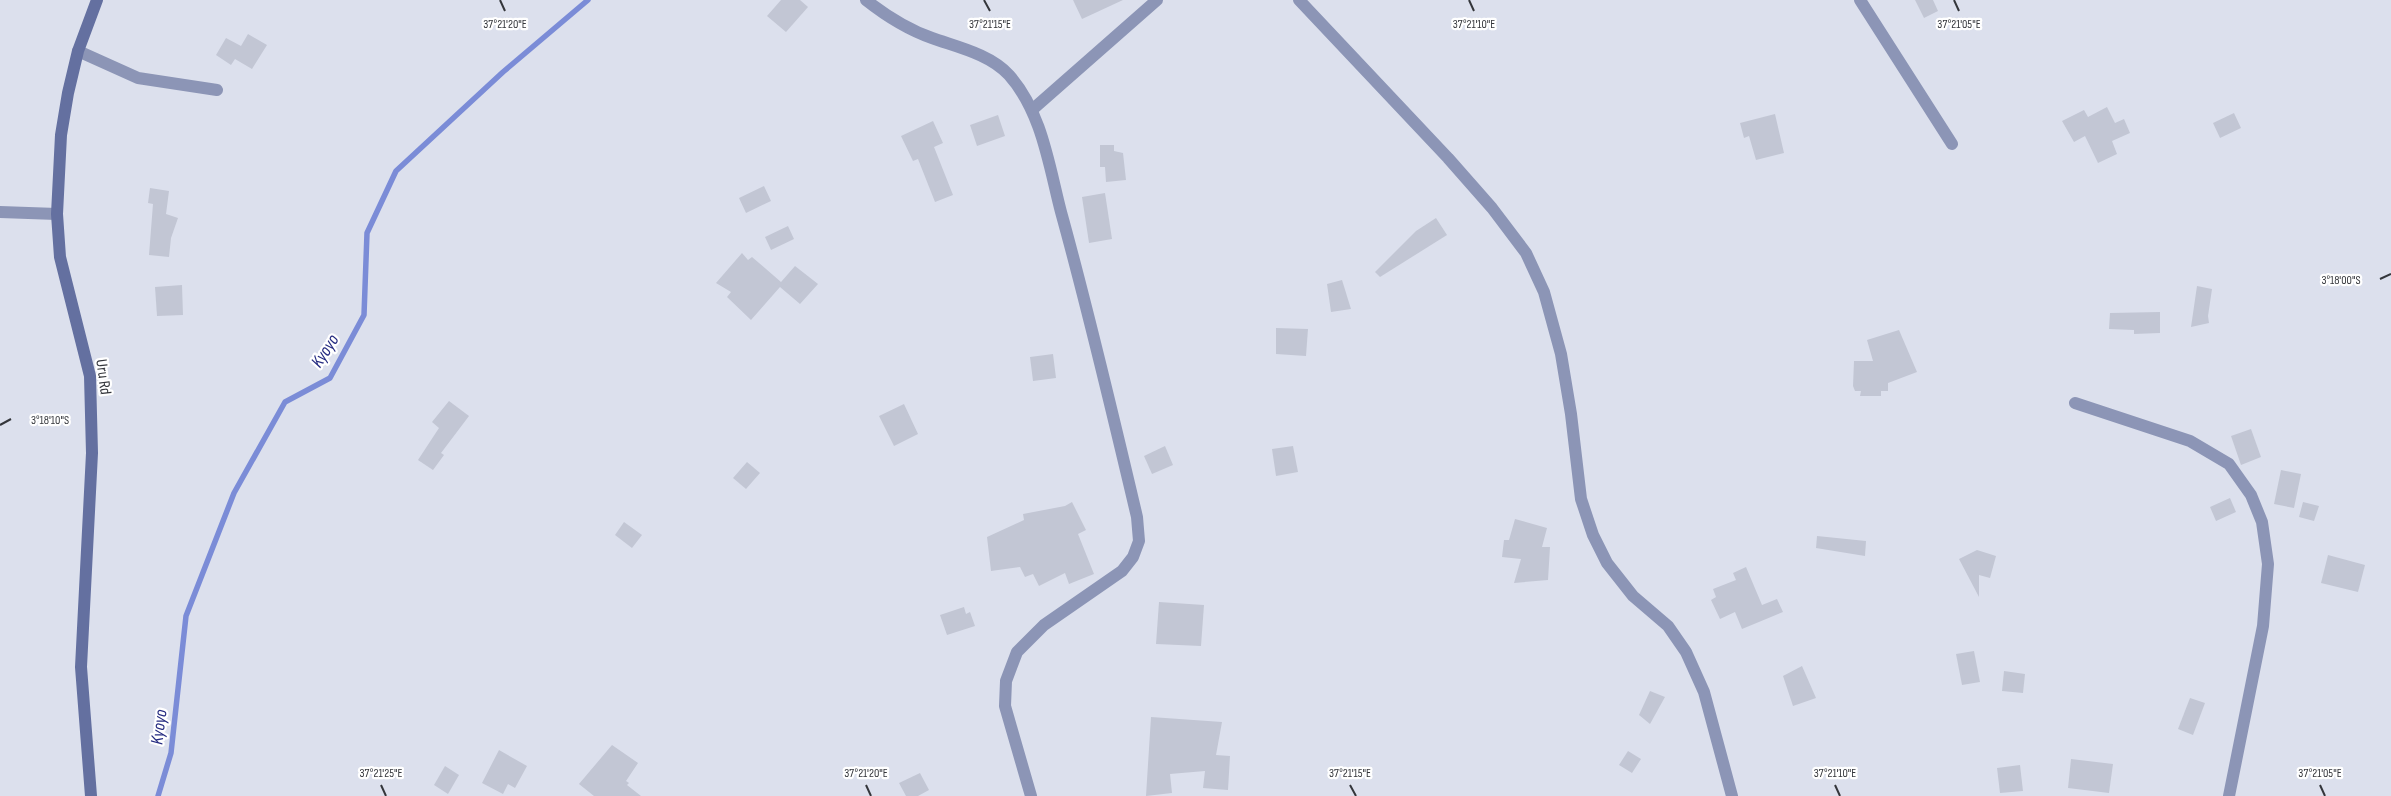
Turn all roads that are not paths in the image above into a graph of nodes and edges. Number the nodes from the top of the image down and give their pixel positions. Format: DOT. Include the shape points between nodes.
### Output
graph roads {
  1 [pos="96,0"];
  2 [pos="866,0"];
  3 [pos="1157,0"];
  4 [pos="1299,0"];
  5 [pos="1860,0"];
  6 [pos="78,51"];
  7 [pos="217,90"];
  8 [pos="1033,109"];
  9 [pos="1952,144"];
  10 [pos="0,212"];
  11 [pos="57,214"];
  12 [pos="2075,403"];
  13 [pos="91,796"];
  14 [pos="1031,796"];
  15 [pos="1732,796"];
  16 [pos="2229,796"];
  1 -- 6 [label="street, Uru Rd"];
  2 -- 8 [label="street" via="930,38 964,48 989,60 1009,74"];
  3 -- 8 [label="street"];
  4 -- 15 [label="street" via="1448,158 1526,253 1544,292 1561,354 1581,499 1593,535 1607,563 1628,590 1668,626 1686,652 1704,692"];
  5 -- 9 [label="street"];
  6 -- 7 [label="street" via="138,78"];
  6 -- 11 [label="street, Uru Rd" via="61,135"];
  8 -- 14 [label="street" via="1091,319 1137,517 1139,540 1133,557 1122,570 1044,625 1017,652 1006,681 1005,706"];
  10 -- 11 [label="street"];
  11 -- 13 [label="street, Uru Rd" via="60,257 90,376 92,453 81,667"];
  12 -- 16 [label="street" via="2190,441 2229,464 2255,504 2262,522 2268,564 2263,626"];
}
